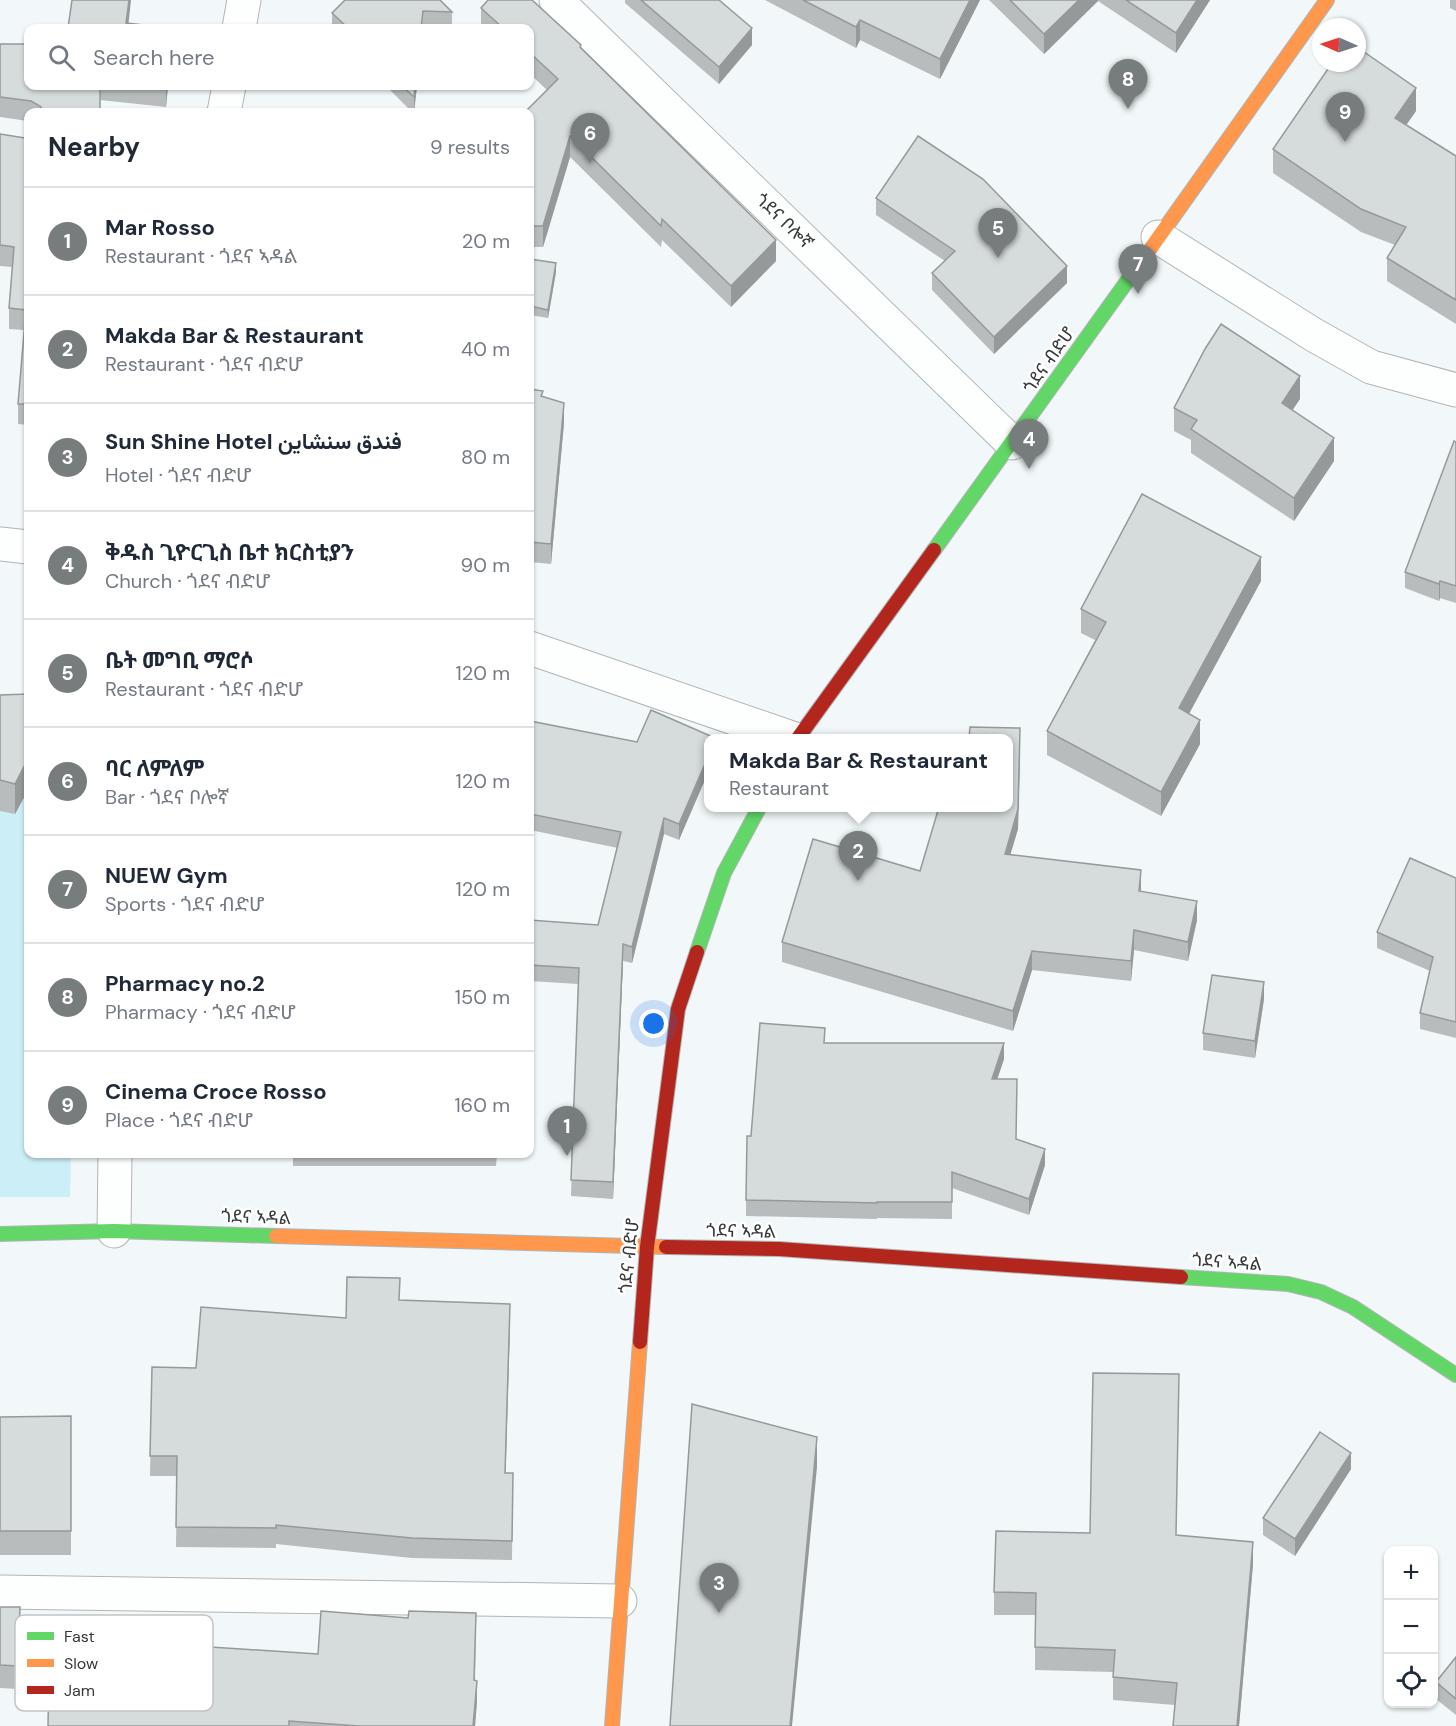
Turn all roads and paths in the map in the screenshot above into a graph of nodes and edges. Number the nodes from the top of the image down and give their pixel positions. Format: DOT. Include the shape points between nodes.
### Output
graph roads {
  1 [pos="244,0"];
  2 [pos="556,0"];
  3 [pos="1327,0"];
  4 [pos="240,24"];
  5 [pos="228,90"];
  6 [pos="225,108"];
  7 [pos="1158,237"];
  8 [pos="1456,390"];
  9 [pos="1012,443"];
  10 [pos="0,544"];
  11 [pos="24,547"];
  12 [pos="534,649"];
  13 [pos="780,734"];
  14 [pos="801,734"];
  15 [pos="756,812"];
  16 [pos="115,1158"];
  17 [pos="114,1231"];
  18 [pos="0,1234"];
  19 [pos="647,1247"];
  20 [pos="1454,1367"];
  21 [pos="0,1592"];
  22 [pos="620,1601"];
  23 [pos="612,1726"];
  1 -- 4 [label="street"];
  2 -- 9 [label="street, ጎደና ቦሎኛ"];
  3 -- 7 [label="main road, ጎደና ብድሆ"];
  5 -- 6 [label="street"];
  7 -- 8 [label="street" via="1371,367"];
  7 -- 9 [label="main road, ጎደና ብድሆ"];
  9 -- 14 [label="main road, ጎደና ብድሆ"];
  10 -- 11 [label="street"];
  12 -- 13 [label="street"];
  15 -- 19 [label="main road, ጎደና ብድሆ" via="724,873 678,1009"];
  16 -- 17 [label="street"];
  17 -- 18 [label="main road, ጎደና ኣዳል"];
  17 -- 19 [label="main road, ጎደና ኣዳል"];
  19 -- 20 [label="main road, ጎደና ኣዳል" via="779,1249 1288,1284 1321,1292 1353,1307"];
  19 -- 22 [label="main road, ጎደና ብድሆ"];
  21 -- 22 [label="street"];
  22 -- 23 [label="main road, ጎደና ብድሆ"];
}
